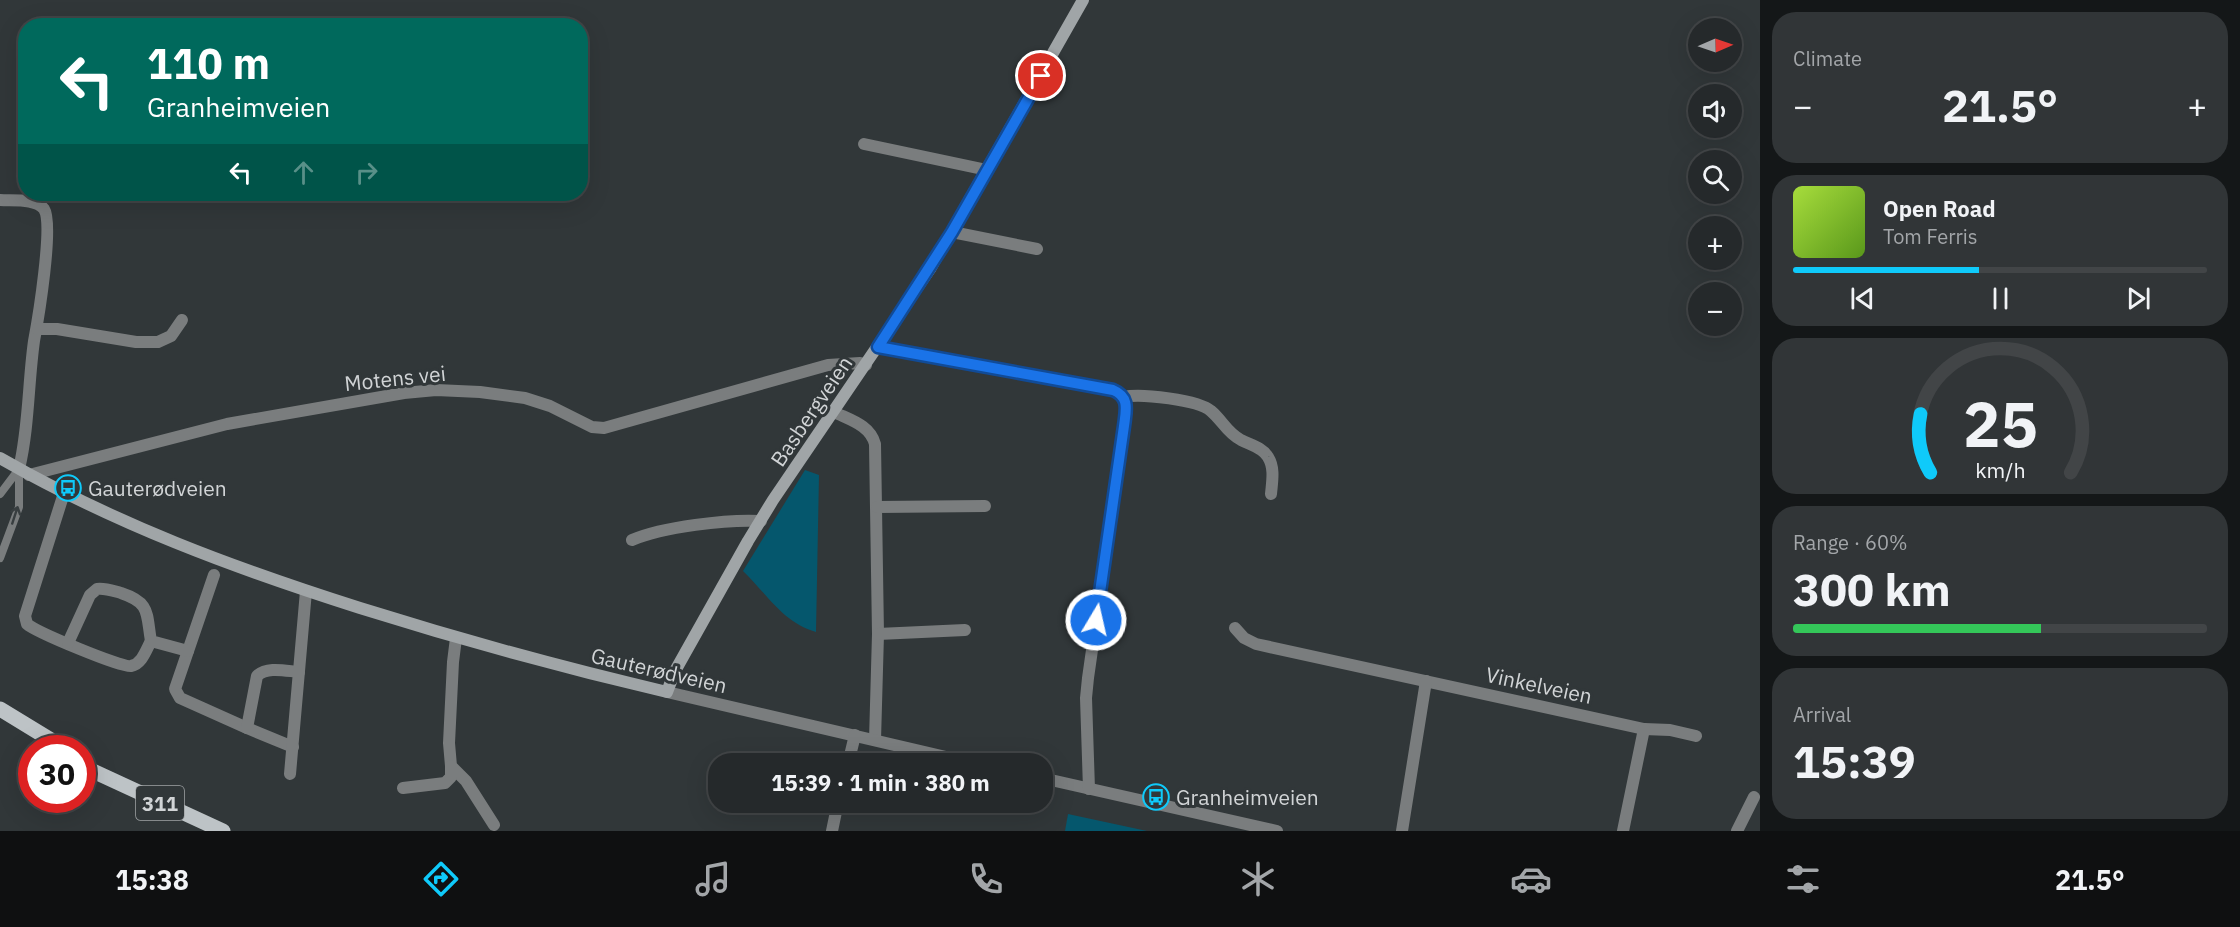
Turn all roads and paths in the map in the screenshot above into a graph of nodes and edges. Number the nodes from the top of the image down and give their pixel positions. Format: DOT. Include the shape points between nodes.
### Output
graph roads {
  1 [pos="1083,0"];
  2 [pos="864,144"];
  3 [pos="987,170"];
  4 [pos="0,200"];
  5 [pos="952,232"];
  6 [pos="1037,249"];
  7 [pos="182,320"];
  8 [pos="37,329"];
  9 [pos="878,347"];
  10 [pos="866,365"];
  11 [pos="1124,397"];
  12 [pos="834,412"];
  13 [pos="0,458"];
  14 [pos="24,472"];
  15 [pos="64,493"];
  16 [pos="0,494"];
  17 [pos="1271,494"];
  18 [pos="985,506"];
  19 [pos="877,507"];
  20 [pos="761,520"];
  21 [pos="632,540"];
  22 [pos="0,558"];
  23 [pos="214,575"];
  24 [pos="306,591"];
  25 [pos="1235,628"];
  26 [pos="965,630"];
  27 [pos="878,634"];
  28 [pos="456,638"];
  29 [pos="151,641"];
  30 [pos="68,643"];
  31 [pos="188,651"];
  32 [pos="299,672"];
  33 [pos="1426,681"];
  34 [pos="667,692"];
  35 [pos="0,709"];
  36 [pos="0,721"];
  37 [pos="247,728"];
  38 [pos="1644,729"];
  39 [pos="24,735"];
  40 [pos="43,735"];
  41 [pos="855,735"];
  42 [pos="1696,736"];
  43 [pos="875,740"];
  44 [pos="293,747"];
  45 [pos="851,753"];
  46 [pos="930,753"];
  47 [pos="451,766"];
  48 [pos="96,770"];
  49 [pos="96,771"];
  50 [pos="99,772"];
  51 [pos="290,774"];
  52 [pos="1053,781"];
  53 [pos="403,788"];
  54 [pos="1089,789"];
  55 [pos="1754,797"];
  56 [pos="836,813"];
  57 [pos="494,825"];
  58 [pos="1234,826"];
  59 [pos="223,831"];
  60 [pos="832,831"];
  61 [pos="1277,831"];
  62 [pos="1402,831"];
  63 [pos="1623,831"];
  64 [pos="1737,831"];
  1 -- 3 [label="main road, Basbergveien"];
  2 -- 3 [label="street"];
  3 -- 5 [label="main road, Basbergveien"];
  4 -- 8 [label="street" via="33,203 45,211 44,274"];
  5 -- 6 [label="street"];
  5 -- 9 [label="main road, Basbergveien"];
  7 -- 8 [label="street" via="171,336 158,342"];
  8 -- 14 [label="street"];
  9 -- 10 [label="main road, Basbergveien"];
  9 -- 11 [label="street" via="1113,390"];
  10 -- 12 [label="main road, Basbergveien"];
  10 -- 14 [label="street, Motens vei" via="828,365 604,428 592,427 550,406 511,395 436,390 404,393 227,424"];
  11 -- 17 [label="street" via="1135,394 1208,408 1230,433 1266,453 1273,475"];
  11 -- 54 [label="street" via="1124,426 1086,698"];
  12 -- 19 [label="street" via="863,427 873,437"];
  12 -- 20 [label="main road, Basbergveien"];
  13 -- 14 [label="main road, Gauterødveien"];
  14 -- 15 [label="main road, Gauterødveien"];
  14 -- 16 [label="lane"];
  22 -- 14 [label="lane, one-way" via="19,507"];
  15 -- 24 [label="main road, Gauterødveien" via="174,543"];
  15 -- 30 [label="street" via="25,616 31,627"];
  18 -- 19 [label="street"];
  19 -- 27 [label="street"];
  20 -- 21 [label="street" via="725,521"];
  20 -- 34 [label="main road, Basbergveien" via="706,614"];
  23 -- 31 [label="street"];
  24 -- 28 [label="main road, Gauterødveien"];
  24 -- 32 [label="street"];
  25 -- 33 [label="street, Vinkelveien" via="1256,644"];
  26 -- 27 [label="street"];
  27 -- 43 [label="street"];
  28 -- 34 [label="main road, Gauterødveien"];
  28 -- 47 [label="street"];
  29 -- 30 [label="street" via="141,659 131,667"];
  29 -- 30 [label="street" via="143,604 106,588 90,595"];
  29 -- 31 [label="street"];
  31 -- 37 [label="street" via="175,689 177,695"];
  32 -- 37 [label="street" via="269,670 257,676"];
  32 -- 44 [label="street"];
  33 -- 38 [label="street, Vinkelveien"];
  33 -- 62 [label="street"];
  34 -- 41 [label="street, Gauterødveien"];
  35 -- 40 [label="main road"];
  36 -- 39 [label="main road"];
  37 -- 44 [label="street"];
  38 -- 42 [label="street, Vinkelveien"];
  38 -- 63 [label="street"];
  41 -- 43 [label="street, Gauterødveien"];
  41 -- 45 [label="street"];
  43 -- 46 [label="street, Gauterødveien"];
  44 -- 51 [label="street"];
  47 -- 53 [label="street" via="451,777 445,783"];
  47 -- 57 [label="street" via="466,781"];
  48 -- 50 [label="main road, 311"];
  49 -- 50 [label="main road, 311"];
  50 -- 59 [label="main road, 311"];
  52 -- 54 [label="street"];
  54 -- 58 [label="street"];
  55 -- 64 [label="street"];
  56 -- 60 [label="street"];
  58 -- 61 [label="street"];
}
